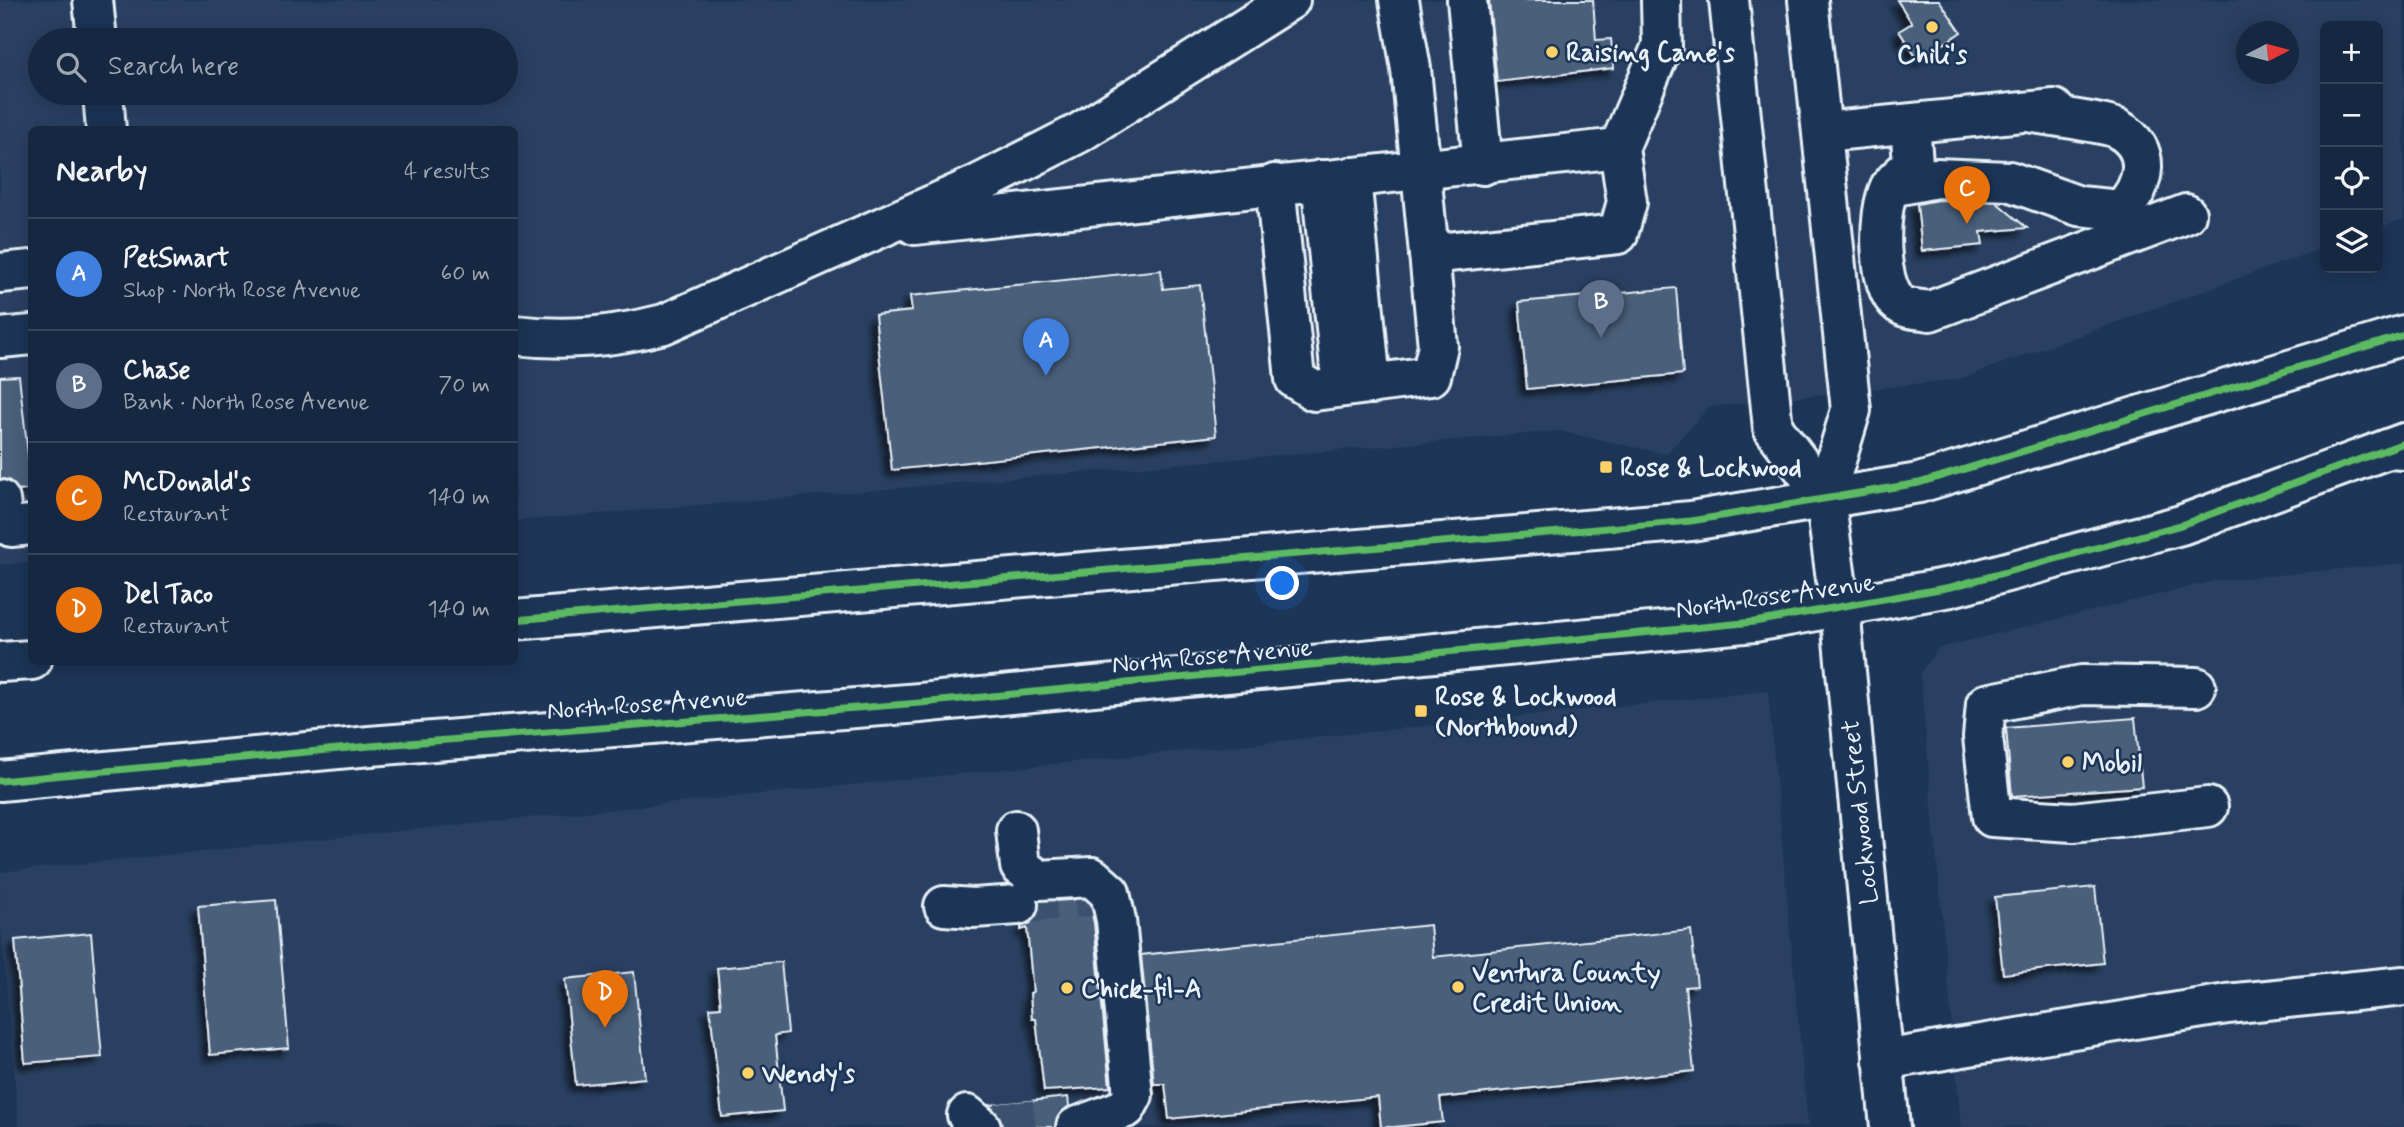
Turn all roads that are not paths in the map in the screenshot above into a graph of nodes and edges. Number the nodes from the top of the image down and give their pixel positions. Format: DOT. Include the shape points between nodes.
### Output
graph roads {
  1 [pos="93,0"];
  2 [pos="1290,0"];
  3 [pos="1399,0"];
  4 [pos="1467,0"];
  5 [pos="1661,0"];
  6 [pos="1729,0"];
  7 [pos="1808,0"];
  8 [pos="96,28"];
  9 [pos="104,105"];
  10 [pos="2081,106"];
  11 [pos="2028,112"];
  12 [pos="1910,124"];
  13 [pos="106,126"];
  14 [pos="1823,132"];
  15 [pos="1619,148"];
  16 [pos="1483,164"];
  17 [pos="1420,170"];
  18 [pos="1336,178"];
  19 [pos="1275,184"];
  20 [pos="1890,187"];
  21 [pos="2186,214"];
  22 [pos="874,230"];
  23 [pos="1429,254"];
  24 [pos="28,270"];
  25 [pos="0,274"];
  26 [pos="28,335"];
  27 [pos="518,335"];
  28 [pos="2404,335"];
  29 [pos="0,338"];
  30 [pos="1356,386"];
  31 [pos="2399,448"];
  32 [pos="1825,498"];
  33 [pos="0,500"];
  34 [pos="28,525"];
  35 [pos="1840,609"];
  36 [pos="518,621"];
  37 [pos="28,660"];
  38 [pos="0,662"];
  39 [pos="2196,687"];
  40 [pos="0,781"];
  41 [pos="2208,807"];
  42 [pos="1016,830"];
  43 [pos="1018,905"];
  44 [pos="944,906"];
  45 [pos="2404,986"];
  46 [pos="1883,1060"];
  47 [pos="1076,1127"];
  48 [pos="1890,1127"];
  1 -- 8 [label="main road"];
  2 -- 22 [label="main road" via="1079,133"];
  3 -- 17 [label="main road"];
  4 -- 16 [label="main road"];
  5 -- 15 [label="main road" via="1662,46"];
  6 -- 32 [label="main road" via="1773,428"];
  7 -- 14 [label="main road"];
  9 -- 13 [label="main road"];
  10 -- 11 [label="main road"];
  11 -- 12 [label="main road"];
  11 -- 20 [label="main road" via="2117,128 2135,143 2143,163 2134,197 2121,210 2079,206 2009,181 1936,178"];
  12 -- 14 [label="main road"];
  12 -- 20 [label="main road" via="1913,164"];
  14 -- 32 [label="main road" via="1851,410"];
  15 -- 16 [label="main road"];
  15 -- 23 [label="main road" via="1627,202 1618,234"];
  16 -- 17 [label="main road"];
  17 -- 18 [label="main road"];
  17 -- 23 [label="main road"];
  18 -- 19 [label="main road"];
  18 -- 30 [label="main road"];
  19 -- 22 [label="main road"];
  19 -- 30 [label="main road" via="1295,379 1314,391"];
  20 -- 21 [label="main road" via="1881,214 1884,273 1892,295 1902,306 1930,311"];
  22 -- 27 [label="main road" via="664,324 618,336 558,340"];
  23 -- 30 [label="main road" via="1438,346 1431,376"];
  24 -- 25 [label="main road"];
  26 -- 29 [label="main road"];
  28 -- 32 [label="main road" via="1919,483"];
  31 -- 35 [label="main road, North Rose Avenue" via="2181,526 1951,587"];
  32 -- 35 [label="main road, Lockwood Street"];
  32 -- 36 [label="main road" via="1691,520"];
  33 -- 34 [label="main road" via="3,522 11,527"];
  35 -- 40 [label="main road, North Rose Avenue" via="1724,626 920,704 370,746"];
  35 -- 46 [label="main road, Lockwood Street"];
  37 -- 38 [label="main road"];
  39 -- 41 [label="main road" via="2082,685 1986,704 1983,737 1992,817 2073,821"];
  42 -- 47 [label="main road" via="1020,866 1039,880 1091,877 1116,920 1133,1095 1126,1108"];
  43 -- 44 [label="main road"];
  45 -- 46 [label="main road" via="2227,1004"];
  46 -- 48 [label="main road, Lockwood Street"];
}
